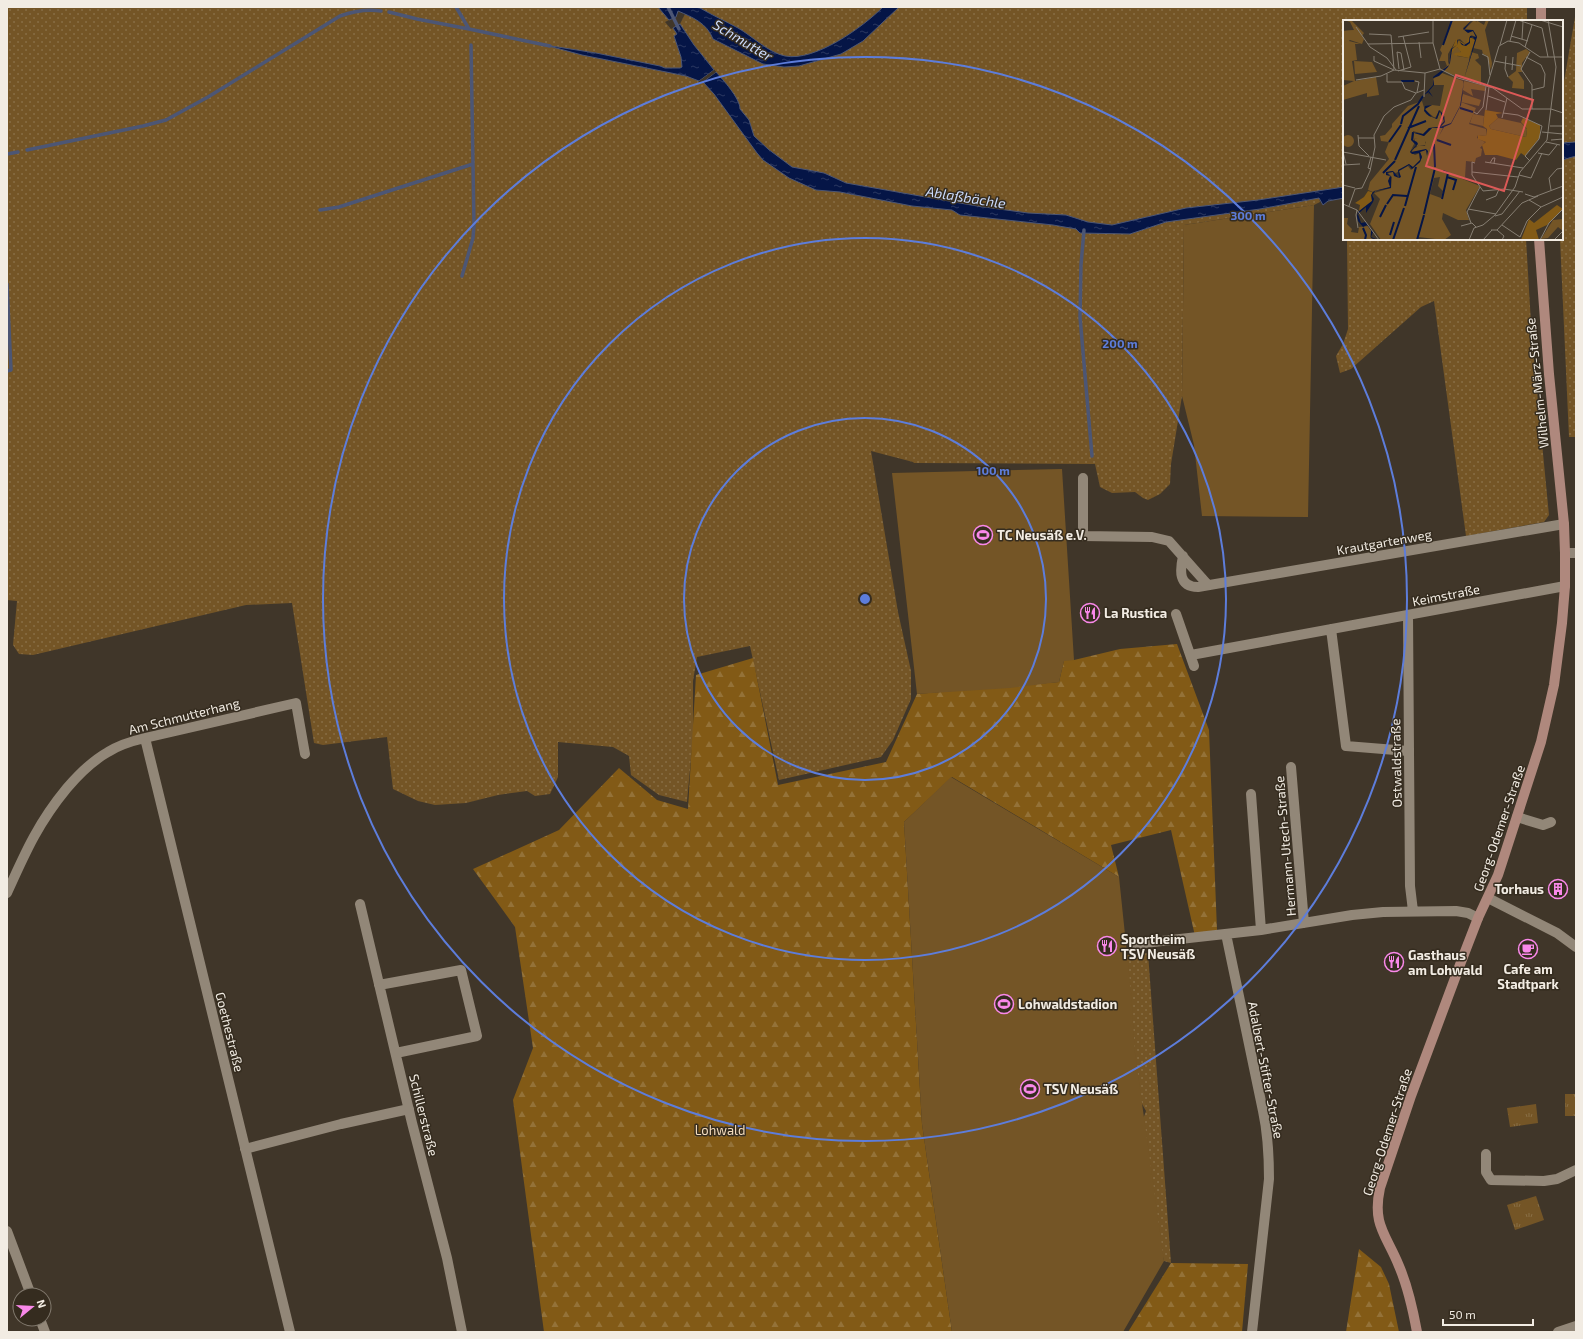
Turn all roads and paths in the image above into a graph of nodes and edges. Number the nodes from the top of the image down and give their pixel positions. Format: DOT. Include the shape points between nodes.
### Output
graph roads {
  1 [pos="1541,7"];
  2 [pos="1540,20"];
  3 [pos="1539,240"];
  4 [pos="1083,478"];
  5 [pos="1564,524"];
  6 [pos="1565,553"];
  7 [pos="1576,553"];
  8 [pos="1183,556"];
  9 [pos="1208,585"];
  10 [pos="1565,586"];
  11 [pos="1176,614"];
  12 [pos="1408,615"];
  13 [pos="1331,629"];
  14 [pos="1191,655"];
  15 [pos="1194,666"];
  16 [pos="145,738"];
  17 [pos="1408,751"];
  18 [pos="305,754"];
  19 [pos="1291,767"];
  20 [pos="1251,794"];
  21 [pos="1517,817"];
  22 [pos="1551,822"];
  23 [pos="7,894"];
  24 [pos="1488,898"];
  25 [pos="360,904"];
  26 [pos="1413,911"];
  27 [pos="1478,918"];
  28 [pos="1304,923"];
  29 [pos="1261,930"];
  30 [pos="1226,934"];
  31 [pos="1134,944"];
  32 [pos="1576,947"];
  33 [pos="379,985"];
  34 [pos="396,1053"];
  35 [pos="409,1109"];
  36 [pos="245,1149"];
  37 [pos="1486,1154"];
  38 [pos="1576,1170"];
  39 [pos="7,1231"];
  40 [pos="18,1258"];
  41 [pos="7,1260"];
  42 [pos="28,1287"];
  43 [pos="1576,1326"];
  44 [pos="290,1332"];
  45 [pos="462,1332"];
  46 [pos="1252,1332"];
  47 [pos="1418,1332"];
  48 [pos="1558,1332"];
  1 -- 2 [label="street"];
  3 -- 5 [label="street, Wilhelm-März-Straße"];
  4 -- 8 [label="street" via="1083,536 1159,538 1172,544"];
  5 -- 6 [label="street, Georg-Odemer-Straße"];
  5 -- 9 [label="street, Krautgartenweg"];
  6 -- 7 [label="street"];
  6 -- 10 [label="street, Georg-Odemer-Straße"];
  8 -- 9 [label="street"];
  8 -- 9 [label="street, Krautgartenweg" via="1181,572 1185,584 1192,587"];
  10 -- 12 [label="street, Keimstraße"];
  10 -- 21 [label="street, Georg-Odemer-Straße" via="1558,658 1549,710"];
  11 -- 14 [label="street"];
  12 -- 13 [label="street, Keimstraße"];
  12 -- 17 [label="street, Ostwaldstraße"];
  13 -- 14 [label="street, Keimstraße"];
  13 -- 17 [label="street" via="1346,746"];
  14 -- 15 [label="street"];
  16 -- 18 [label="street, Am Schmutterhang" via="296,703"];
  16 -- 23 [label="street, Am Schmutterhang" via="109,751 79,774 38,828"];
  16 -- 36 [label="street, Goethestraße"];
  17 -- 26 [label="street, Ostwaldstraße" via="1410,886"];
  19 -- 28 [label="street, Hermann-Utech-Straße"];
  20 -- 29 [label="street"];
  21 -- 22 [label="street" via="1543,825"];
  21 -- 24 [label="street, Georg-Odemer-Straße"];
  24 -- 27 [label="street, Georg-Odemer-Straße"];
  24 -- 32 [label="street" via="1557,933"];
  25 -- 33 [label="street, Schillerstraße"];
  26 -- 27 [label="street, Hermann-Utech-Straße" via="1456,911"];
  26 -- 28 [label="street, Hermann-Utech-Straße" via="1360,914"];
  27 -- 47 [label="street, Georg-Odemer-Straße" via="1411,1096 1376,1202 1380,1230 1400,1267"];
  28 -- 29 [label="street, Hermann-Utech-Straße"];
  29 -- 30 [label="street, Hermann-Utech-Straße"];
  30 -- 31 [label="street, Hermann-Utech-Straße"];
  30 -- 46 [label="street, Adalbert-Stifter-Straße" via="1266,1125 1269,1156 1269,1179"];
  33 -- 34 [label="street, Schillerstraße"];
  33 -- 34 [label="street" via="462,970 477,1036"];
  34 -- 35 [label="street, Schillerstraße"];
  35 -- 36 [label="street"];
  35 -- 45 [label="street, Schillerstraße" via="447,1258"];
  36 -- 44 [label="street, Goethestraße"];
  37 -- 38 [label="street" via="1486,1172 1491,1180 1544,1181 1557,1179"];
  39 -- 40 [label="street"];
  40 -- 41 [label="street"];
  40 -- 42 [label="street"];
  43 -- 48 [label="street"];
}
